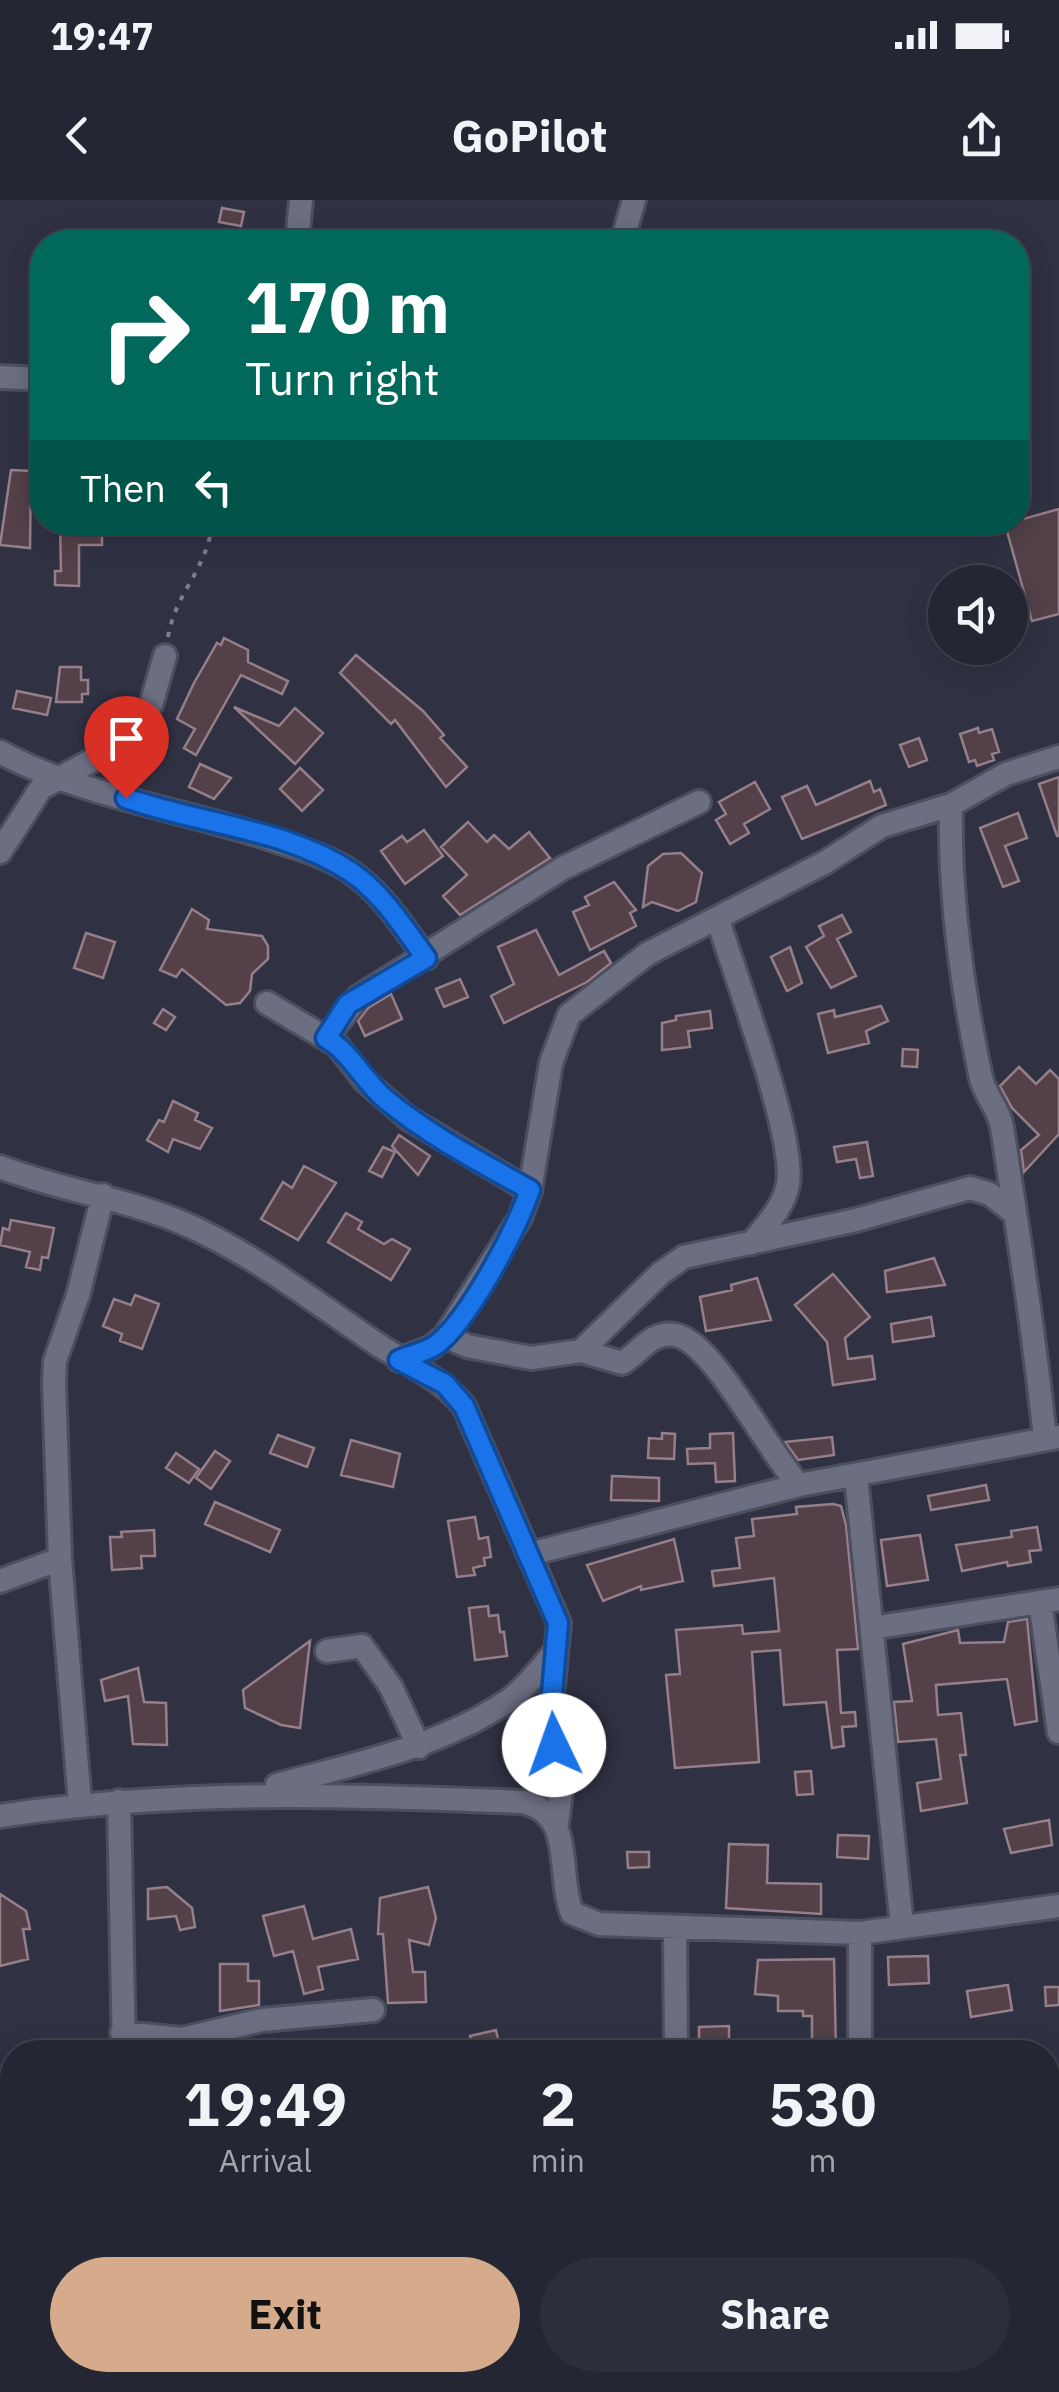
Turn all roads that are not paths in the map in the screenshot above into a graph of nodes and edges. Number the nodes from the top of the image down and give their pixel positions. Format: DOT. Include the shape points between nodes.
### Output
graph roads {
  1 [pos="301,200"];
  2 [pos="634,200"];
  3 [pos="298,230"];
  4 [pos="625,230"];
  5 [pos="0,377"];
  6 [pos="30,378"];
  7 [pos="165,656"];
  8 [pos="0,752"];
  9 [pos="1059,757"];
  10 [pos="57,778"];
  11 [pos="699,802"];
  12 [pos="951,805"];
  13 [pos="0,852"];
  14 [pos="718,920"];
  15 [pos="426,958"];
  16 [pos="267,1003"];
  17 [pos="326,1038"];
  18 [pos="0,1167"];
  19 [pos="530,1190"];
  20 [pos="103,1195"];
  21 [pos="1014,1213"];
  22 [pos="752,1244"];
  23 [pos="445,1336"];
  24 [pos="581,1352"];
  25 [pos="399,1360"];
  26 [pos="1052,1437"];
  27 [pos="856,1477"];
  28 [pos="799,1484"];
  29 [pos="530,1554"];
  30 [pos="60,1559"];
  31 [pos="0,1580"];
  32 [pos="1049,1600"];
  33 [pos="872,1628"];
  34 [pos="328,1651"];
  35 [pos="556,1651"];
  36 [pos="1059,1732"];
  37 [pos="420,1747"];
  38 [pos="248,1793"];
  39 [pos="120,1801"];
  40 [pos="80,1804"];
  41 [pos="0,1816"];
  42 [pos="557,1823"];
  43 [pos="1059,1906"];
  44 [pos="902,1926"];
  45 [pos="675,1928"];
  46 [pos="860,1933"];
  47 [pos="373,2010"];
  48 [pos="123,2040"];
  49 [pos="158,2040"];
  50 [pos="676,2040"];
  51 [pos="860,2040"];
  1 -- 3 [label="street"];
  2 -- 4 [label="street"];
  5 -- 6 [label="street"];
  7 -- 10 [label="street" via="151,706 134,728 104,754"];
  8 -- 10 [label="street"];
  9 -- 12 [label="street" via="1006,774"];
  10 -- 13 [label="street" via="32,798"];
  10 -- 15 [label="street" via="214,820 329,860 382,900"];
  11 -- 15 [label="street" via="563,868"];
  12 -- 14 [label="street" via="882,826"];
  12 -- 21 [label="street" via="961,970 982,1084 1002,1127"];
  14 -- 19 [label="street" via="647,954 570,1015 551,1063"];
  14 -- 22 [label="street" via="787,1144 788,1186"];
  15 -- 17 [label="street" via="348,1004"];
  16 -- 17 [label="street"];
  17 -- 19 [label="street" via="408,1118"];
  18 -- 20 [label="street"];
  19 -- 23 [label="street" via="499,1258"];
  20 -- 25 [label="street" via="184,1224 256,1262"];
  20 -- 30 [label="street" via="55,1361"];
  21 -- 22 [label="street" via="970,1188"];
  21 -- 26 [label="street"];
  22 -- 24 [label="street" via="675,1262"];
  23 -- 24 [label="street" via="532,1358"];
  23 -- 25 [label="street"];
  24 -- 28 [label="street" via="622,1363 655,1338 674,1334 692,1342 710,1357 768,1449"];
  25 -- 29 [label="street" via="445,1384 464,1406"];
  26 -- 27 [label="street"];
  27 -- 28 [label="street"];
  27 -- 33 [label="street"];
  28 -- 29 [label="street"];
  29 -- 35 [label="street" via="558,1623"];
  30 -- 31 [label="street"];
  30 -- 40 [label="street"];
  32 -- 33 [label="street"];
  32 -- 36 [label="street"];
  33 -- 44 [label="street"];
  34 -- 37 [label="street" via="362,1646"];
  35 -- 37 [label="street" via="511,1699"];
  35 -- 42 [label="street" via="550,1717 562,1786"];
  37 -- 38 [label="street"];
  38 -- 39 [label="street"];
  38 -- 42 [label="street" via="523,1802"];
  39 -- 40 [label="street"];
  39 -- 48 [label="street"];
  40 -- 41 [label="street"];
  42 -- 45 [label="street" via="572,1913 599,1924"];
  43 -- 44 [label="street"];
  44 -- 46 [label="street"];
  45 -- 46 [label="street"];
  45 -- 50 [label="street"];
  46 -- 51 [label="street"];
  47 -- 49 [label="street" via="262,2020"];
}
